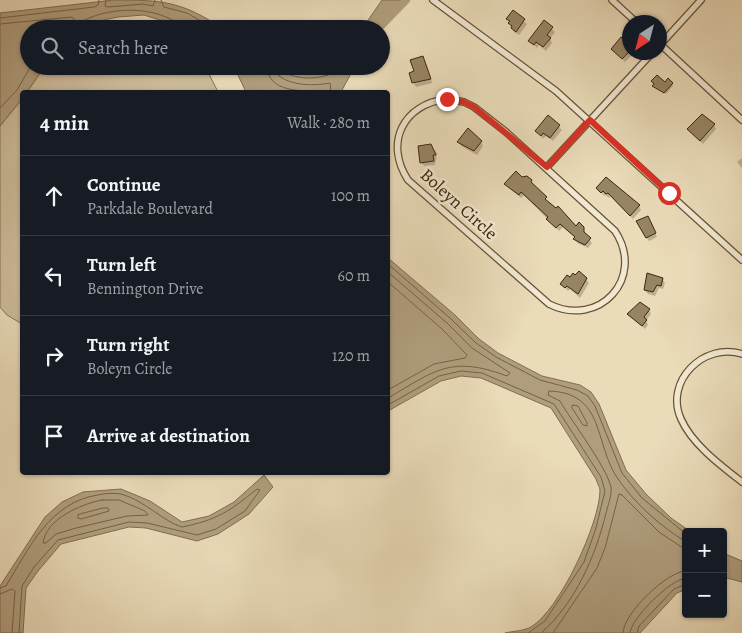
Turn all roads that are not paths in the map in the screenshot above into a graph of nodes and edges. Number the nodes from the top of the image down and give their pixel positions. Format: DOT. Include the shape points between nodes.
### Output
graph roads {
  1 [pos="433,0"];
  2 [pos="612,0"];
  3 [pos="701,0"];
  4 [pos="628,15"];
  5 [pos="667,37"];
  6 [pos="667,51"];
  7 [pos="646,60"];
  8 [pos="590,120"];
  9 [pos="742,120"];
  10 [pos="547,167"];
  11 [pos="742,260"];
  12 [pos="742,354"];
  13 [pos="742,482"];
  1 -- 8 [label="street" via="534,73"];
  2 -- 4 [label="street"];
  3 -- 5 [label="street"];
  6 -- 9 [label="street"];
  7 -- 8 [label="street"];
  8 -- 10 [label="street"];
  8 -- 11 [label="street"];
  10 -- 10 [label="street, Boleyn Circle" via="474,107 456,100 435,100 415,110 404,123 398,141 398,163 414,187 538,296 566,311 594,308 610,298 620,283 625,266 624,248 609,224"];
  12 -- 13 [label="street" via="715,352 696,362 680,383 677,408 695,440"];
}
